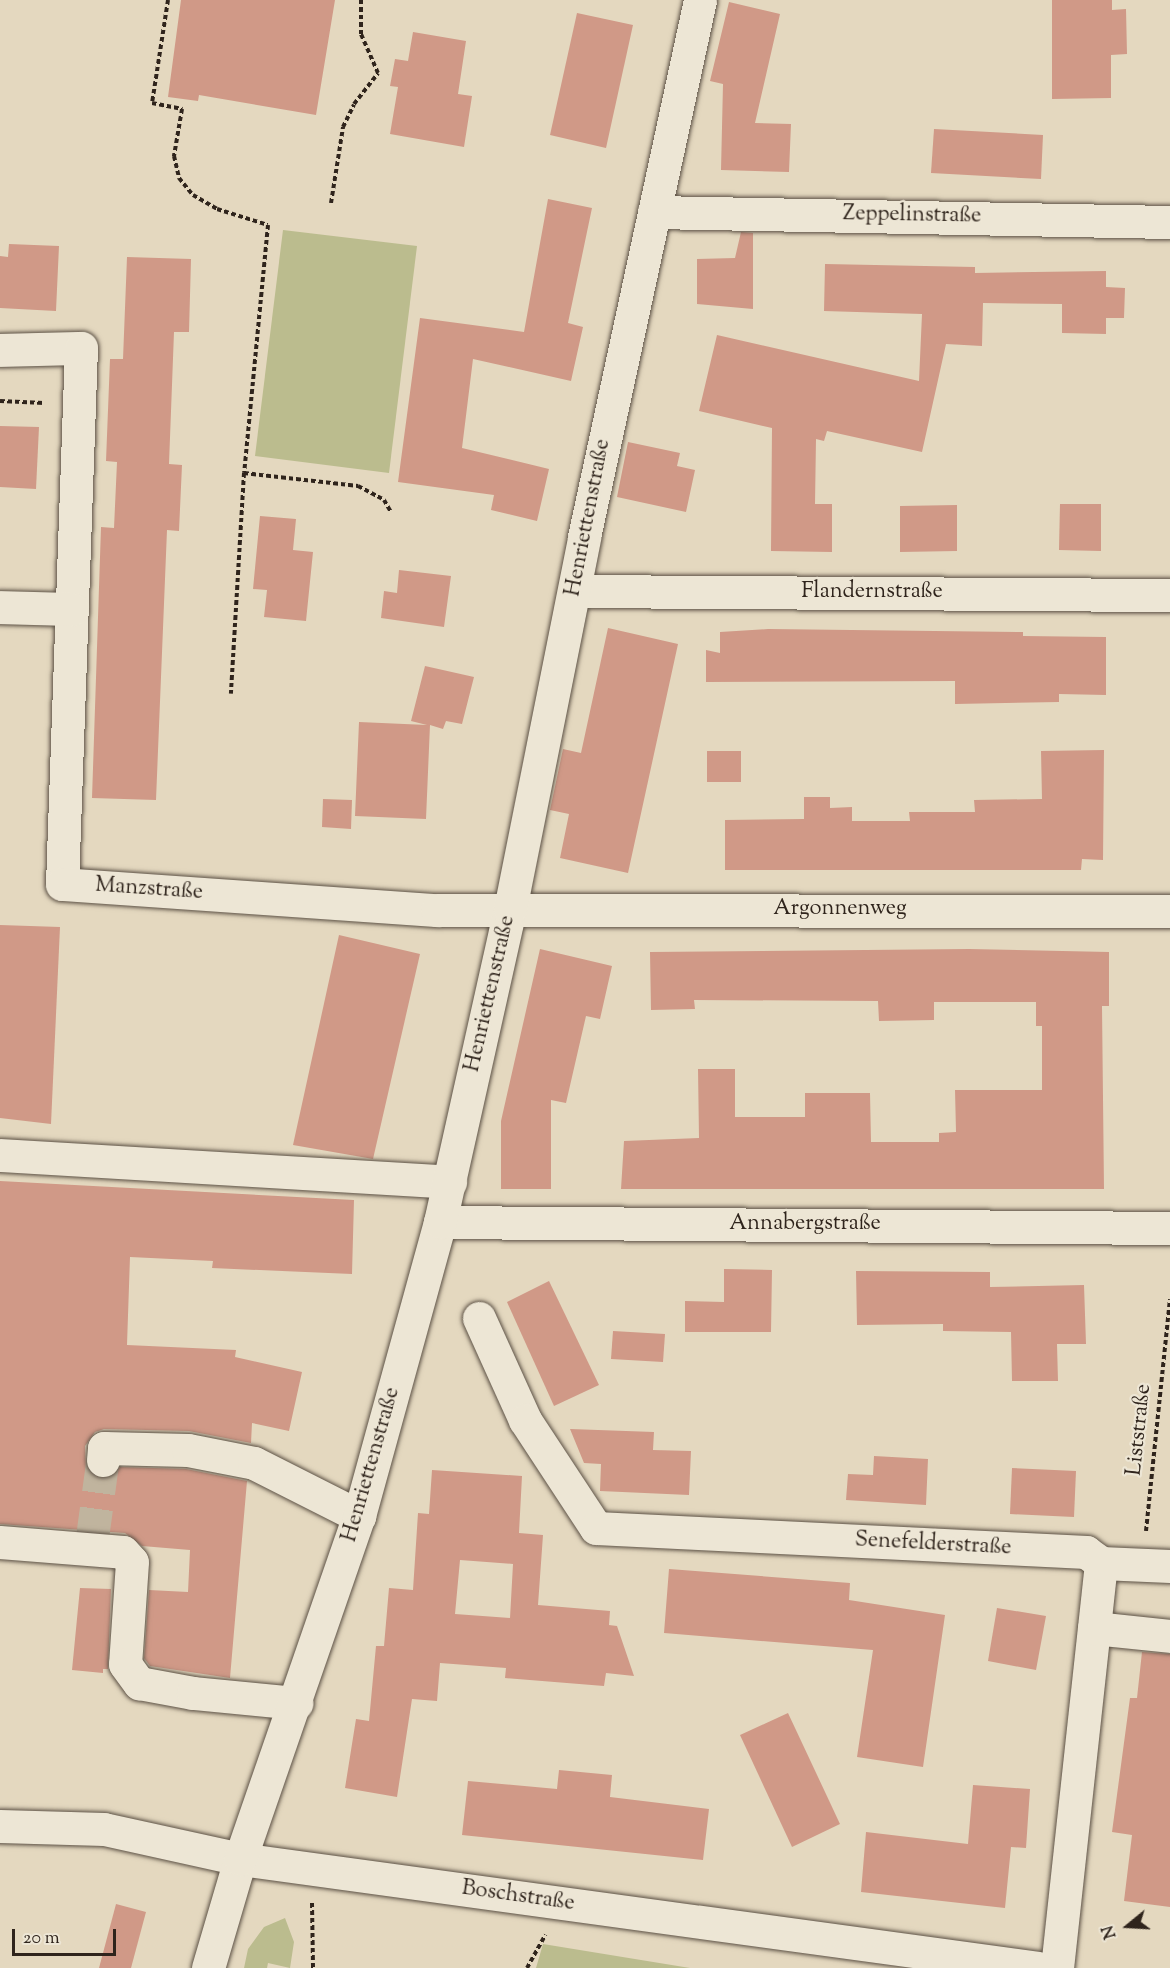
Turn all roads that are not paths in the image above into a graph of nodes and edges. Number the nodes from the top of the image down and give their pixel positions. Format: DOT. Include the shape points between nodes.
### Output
graph roads {
  1 [pos="700,0"];
  2 [pos="654,212"];
  3 [pos="1170,222"];
  4 [pos="0,350"];
  5 [pos="575,591"];
  6 [pos="1170,595"];
  7 [pos="0,607"];
  8 [pos="72,609"];
  9 [pos="510,909"];
  10 [pos="1170,912"];
  11 [pos="0,1155"];
  12 [pos="450,1182"];
  13 [pos="440,1222"];
  14 [pos="1170,1228"];
  15 [pos="479,1318"];
  16 [pos="103,1460"];
  17 [pos="359,1516"];
  18 [pos="0,1542"];
  19 [pos="1101,1563"];
  20 [pos="1156,1565"];
  21 [pos="1094,1629"];
  22 [pos="1170,1636"];
  23 [pos="297,1703"];
  24 [pos="0,1826"];
  25 [pos="240,1859"];
  26 [pos="208,1968"];
  27 [pos="1038,1968"];
  28 [pos="1057,1968"];
  1 -- 2 [label="street, Henriettenstraße"];
  2 -- 3 [label="street, Zeppelinstraße"];
  2 -- 5 [label="street, Henriettenstraße"];
  4 -- 8 [label="street, Manzstraße" via="81,348"];
  5 -- 6 [label="street, Flandernstraße"];
  5 -- 9 [label="street, Henriettenstraße"];
  7 -- 8 [label="street"];
  8 -- 9 [label="street, Manzstraße" via="62,884 437,910"];
  9 -- 10 [label="street, Argonnenweg"];
  9 -- 12 [label="street, Henriettenstraße"];
  11 -- 12 [label="street"];
  12 -- 13 [label="street, Henriettenstraße"];
  13 -- 14 [label="street, Annabergstraße"];
  13 -- 17 [label="street, Henriettenstraße"];
  15 -- 19 [label="street, Senefelderstraße" via="525,1420 596,1528 1086,1552"];
  16 -- 17 [label="street" via="104,1448 188,1450 254,1463"];
  17 -- 23 [label="street, Henriettenstraße"];
  18 -- 23 [label="street" via="92,1545 123,1552 132,1562 125,1664 140,1683"];
  19 -- 20 [label="street"];
  19 -- 21 [label="street"];
  21 -- 22 [label="street"];
  21 -- 28 [label="street"];
  23 -- 25 [label="street, Henriettenstraße"];
  24 -- 25 [label="street, Boschstraße" via="104,1829"];
  25 -- 26 [label="street, Henriettenstraße"];
  25 -- 27 [label="street, Boschstraße"];
}
